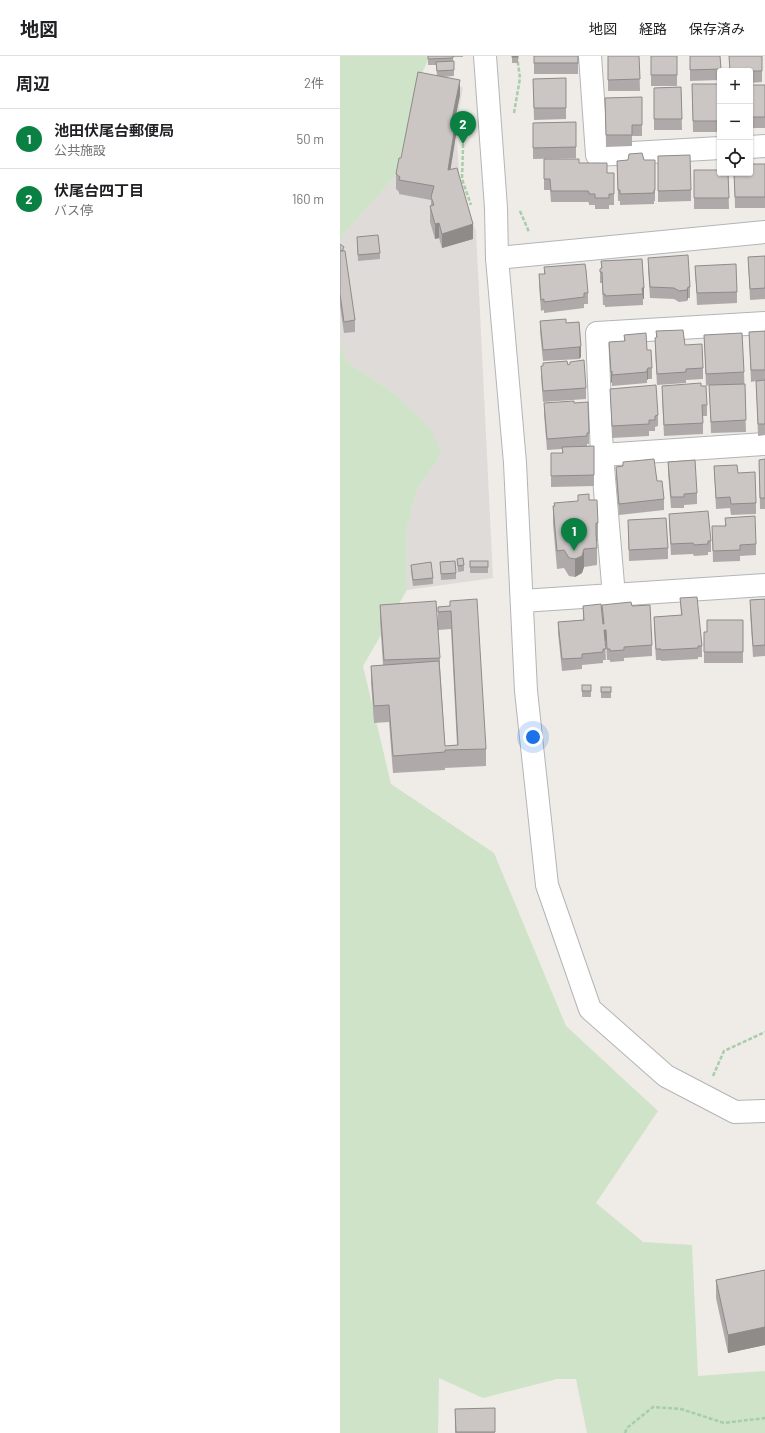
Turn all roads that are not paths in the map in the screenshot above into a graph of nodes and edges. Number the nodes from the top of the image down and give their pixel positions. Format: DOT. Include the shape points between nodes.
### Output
graph roads {
  1 [pos="485,56"];
  2 [pos="590,56"];
  3 [pos="765,146"];
  4 [pos="753,147"];
  5 [pos="717,148"];
  6 [pos="765,232"];
  7 [pos="497,258"];
  8 [pos="765,323"];
  9 [pos="765,444"];
  10 [pos="602,455"];
  11 [pos="765,585"];
  12 [pos="614,596"];
  13 [pos="522,601"];
  14 [pos="765,1111"];
  1 -- 7 [label="street"];
  2 -- 5 [label="street" via="597,155"];
  3 -- 4 [label="street"];
  6 -- 7 [label="street"];
  7 -- 13 [label="street" via="515,463"];
  8 -- 10 [label="street" via="597,333"];
  9 -- 10 [label="street"];
  10 -- 12 [label="street"];
  11 -- 12 [label="street"];
  12 -- 13 [label="street"];
  13 -- 14 [label="street" via="526,691 546,885 590,1010 666,1076 735,1112"];
}
